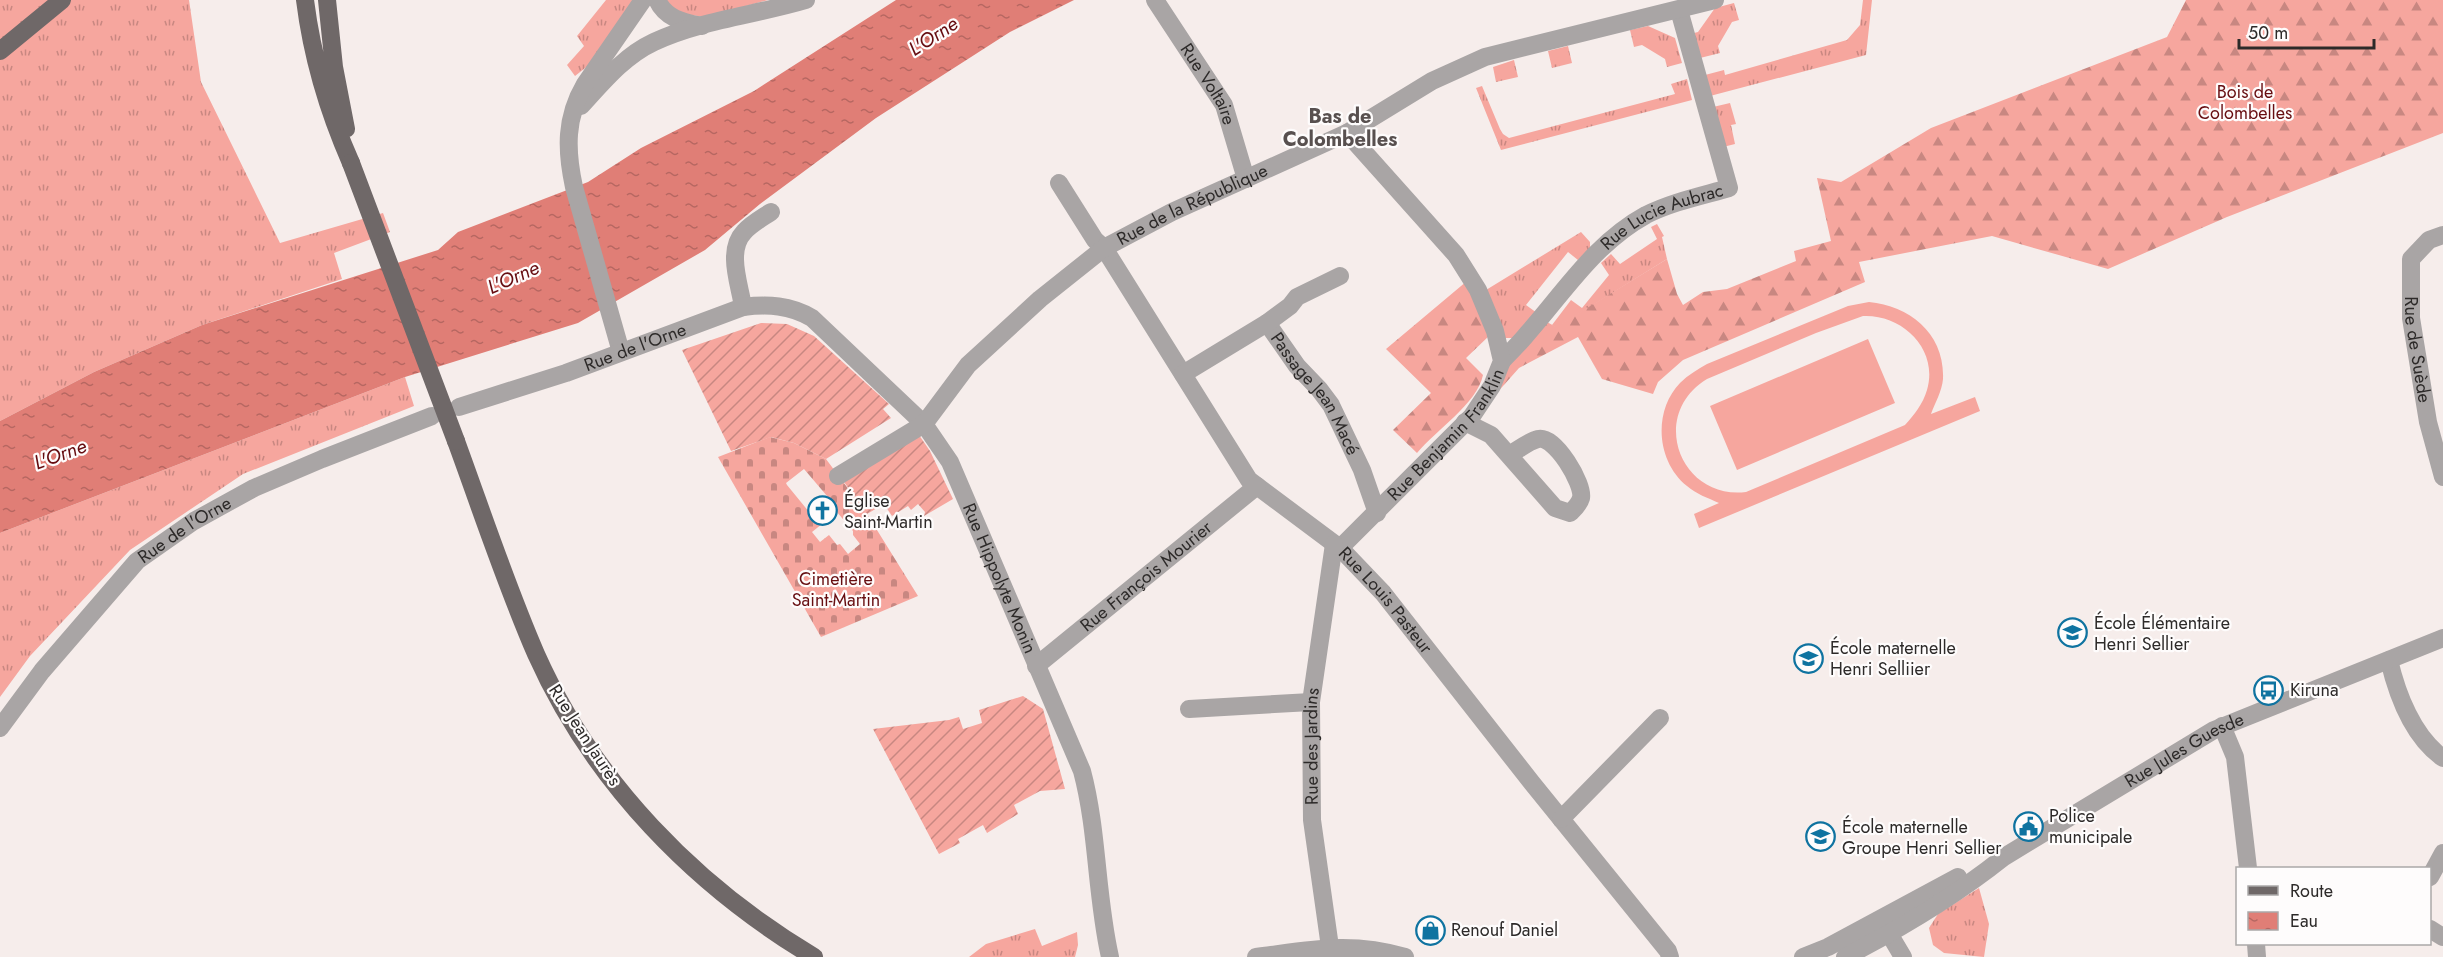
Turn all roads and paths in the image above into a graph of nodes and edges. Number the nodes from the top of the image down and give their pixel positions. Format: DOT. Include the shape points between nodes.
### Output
graph roads {
  1 [pos="62,0"];
  2 [pos="304,0"];
  3 [pos="327,0"];
  4 [pos="644,0"];
  5 [pos="657,0"];
  6 [pos="806,0"];
  7 [pos="1155,0"];
  8 [pos="1715,0"];
  9 [pos="1679,10"];
  10 [pos="703,26"];
  11 [pos="0,51"];
  12 [pos="570,119"];
  13 [pos="1347,133"];
  14 [pos="351,163"];
  15 [pos="1246,179"];
  16 [pos="1059,183"];
  17 [pos="771,212"];
  18 [pos="2443,235"];
  19 [pos="1104,248"];
  20 [pos="1340,276"];
  21 [pos="743,307"];
  22 [pos="1267,323"];
  23 [pos="621,352"];
  24 [pos="1502,361"];
  25 [pos="1183,374"];
  26 [pos="459,407"];
  27 [pos="432,416"];
  28 [pos="2435,419"];
  29 [pos="1465,422"];
  30 [pos="924,424"];
  31 [pos="1509,455"];
  32 [pos="838,476"];
  33 [pos="2443,477"];
  34 [pos="1257,486"];
  35 [pos="1377,513"];
  36 [pos="1337,546"];
  37 [pos="2443,638"];
  38 [pos="2389,660"];
  39 [pos="1036,666"];
  40 [pos="1311,702"];
  41 [pos="1189,709"];
  42 [pos="1660,718"];
  43 [pos="2222,726"];
  44 [pos="0,728"];
  45 [pos="2443,758"];
  46 [pos="1562,819"];
  47 [pos="2443,853"];
  48 [pos="2004,857"];
  49 [pos="2248,867"];
  50 [pos="2431,875"];
  51 [pos="1880,918"];
  52 [pos="1890,934"];
  53 [pos="1330,947"];
  54 [pos="814,957"];
  55 [pos="1110,957"];
  56 [pos="1256,957"];
  57 [pos="1405,957"];
  58 [pos="1670,957"];
  59 [pos="1803,957"];
  60 [pos="1845,957"];
  61 [pos="1903,957"];
  1 -- 11 [label="main road"];
  2 -- 14 [label="main road" via="333,123"];
  3 -- 14 [label="main road"];
  4 -- 12 [label="street" via="585,84"];
  5 -- 10 [label="street" via="664,11 679,21"];
  6 -- 10 [label="street"];
  7 -- 15 [label="street, Rue Voltaire" via="1224,105"];
  8 -- 9 [label="street, Rue de la République"];
  9 -- 13 [label="street, Rue de la République" via="1485,57 1432,81"];
  9 -- 24 [label="street, Rue Lucie Aubrac" via="1729,188 1671,205 1622,230 1581,268"];
  10 -- 12 [label="street" via="653,43 617,67"];
  12 -- 23 [label="street" via="567,143 574,188"];
  13 -- 15 [label="street, Rue de la République"];
  13 -- 24 [label="street, Rue Benjamin Franklin" via="1456,255 1478,290"];
  14 -- 54 [label="main road, Rue Jean Jaurès, bridge" via="537,655 578,731 652,828 710,885"];
  15 -- 19 [label="street, Rue de la République"];
  16 -- 19 [label="street, Rue Louis Pasteur"];
  17 -- 21 [label="street" via="736,243"];
  18 -- 28 [label="street, Rue de Suède" via="2429,240 2411,259 2411,318"];
  19 -- 25 [label="street, Rue Louis Pasteur"];
  19 -- 30 [label="street, Rue de la République" via="1040,299 968,365"];
  20 -- 22 [label="street, Passage Jean Macé" via="1297,297"];
  21 -- 23 [label="street, Rue de l'Orne"];
  21 -- 30 [label="street, Rue Hippolyte Monin" via="787,307 812,318"];
  22 -- 25 [label="street"];
  22 -- 35 [label="street, Passage Jean Macé" via="1331,405 1362,470"];
  23 -- 26 [label="street, Rue de l'Orne"];
  24 -- 29 [label="street, Rue Benjamin Franklin" via="1492,386"];
  25 -- 34 [label="street, Rue Louis Pasteur" via="1249,480"];
  27 -- 44 [label="street, Rue de l'Orne" via="254,488 194,521 137,561 42,671"];
  28 -- 33 [label="street, Rue de Suède"];
  29 -- 31 [label="street" via="1491,435"];
  29 -- 35 [label="street, Rue Benjamin Franklin"];
  30 -- 32 [label="street"];
  30 -- 39 [label="street, Rue Hippolyte Monin" via="950,462"];
  34 -- 36 [label="street, Rue Louis Pasteur"];
  34 -- 39 [label="street, Rue François Mourier"];
  35 -- 36 [label="street, Rue Benjamin Franklin"];
  36 -- 40 [label="street, Rue des Jardins"];
  36 -- 46 [label="street, Rue Louis Pasteur" via="1383,593"];
  37 -- 38 [label="street, Rue Jules Guesde"];
  38 -- 43 [label="street, Rue Jules Guesde"];
  38 -- 45 [label="street" via="2406,710 2432,750"];
  39 -- 55 [label="street, Rue Hippolyte Monin" via="1085,783"];
  40 -- 41 [label="street"];
  40 -- 53 [label="street, Rue des Jardins" via="1312,820"];
  42 -- 46 [label="street"];
  43 -- 48 [label="street, Rue Jules Guesde"];
  43 -- 49 [label="street" via="2235,757"];
  46 -- 58 [label="street, Rue Louis Pasteur"];
  47 -- 50 [label="street"];
  48 -- 51 [label="street, Rue Jules Guesde"];
  48 -- 52 [label="street, Rue Jules Guesde"];
  51 -- 52 [label="street"];
  51 -- 59 [label="street, Rue Jules Guesde"];
  52 -- 60 [label="street, Rue Jules Guesde"];
  52 -- 61 [label="street"];
  53 -- 56 [label="street"];
  53 -- 57 [label="street" via="1357,947"];
}
